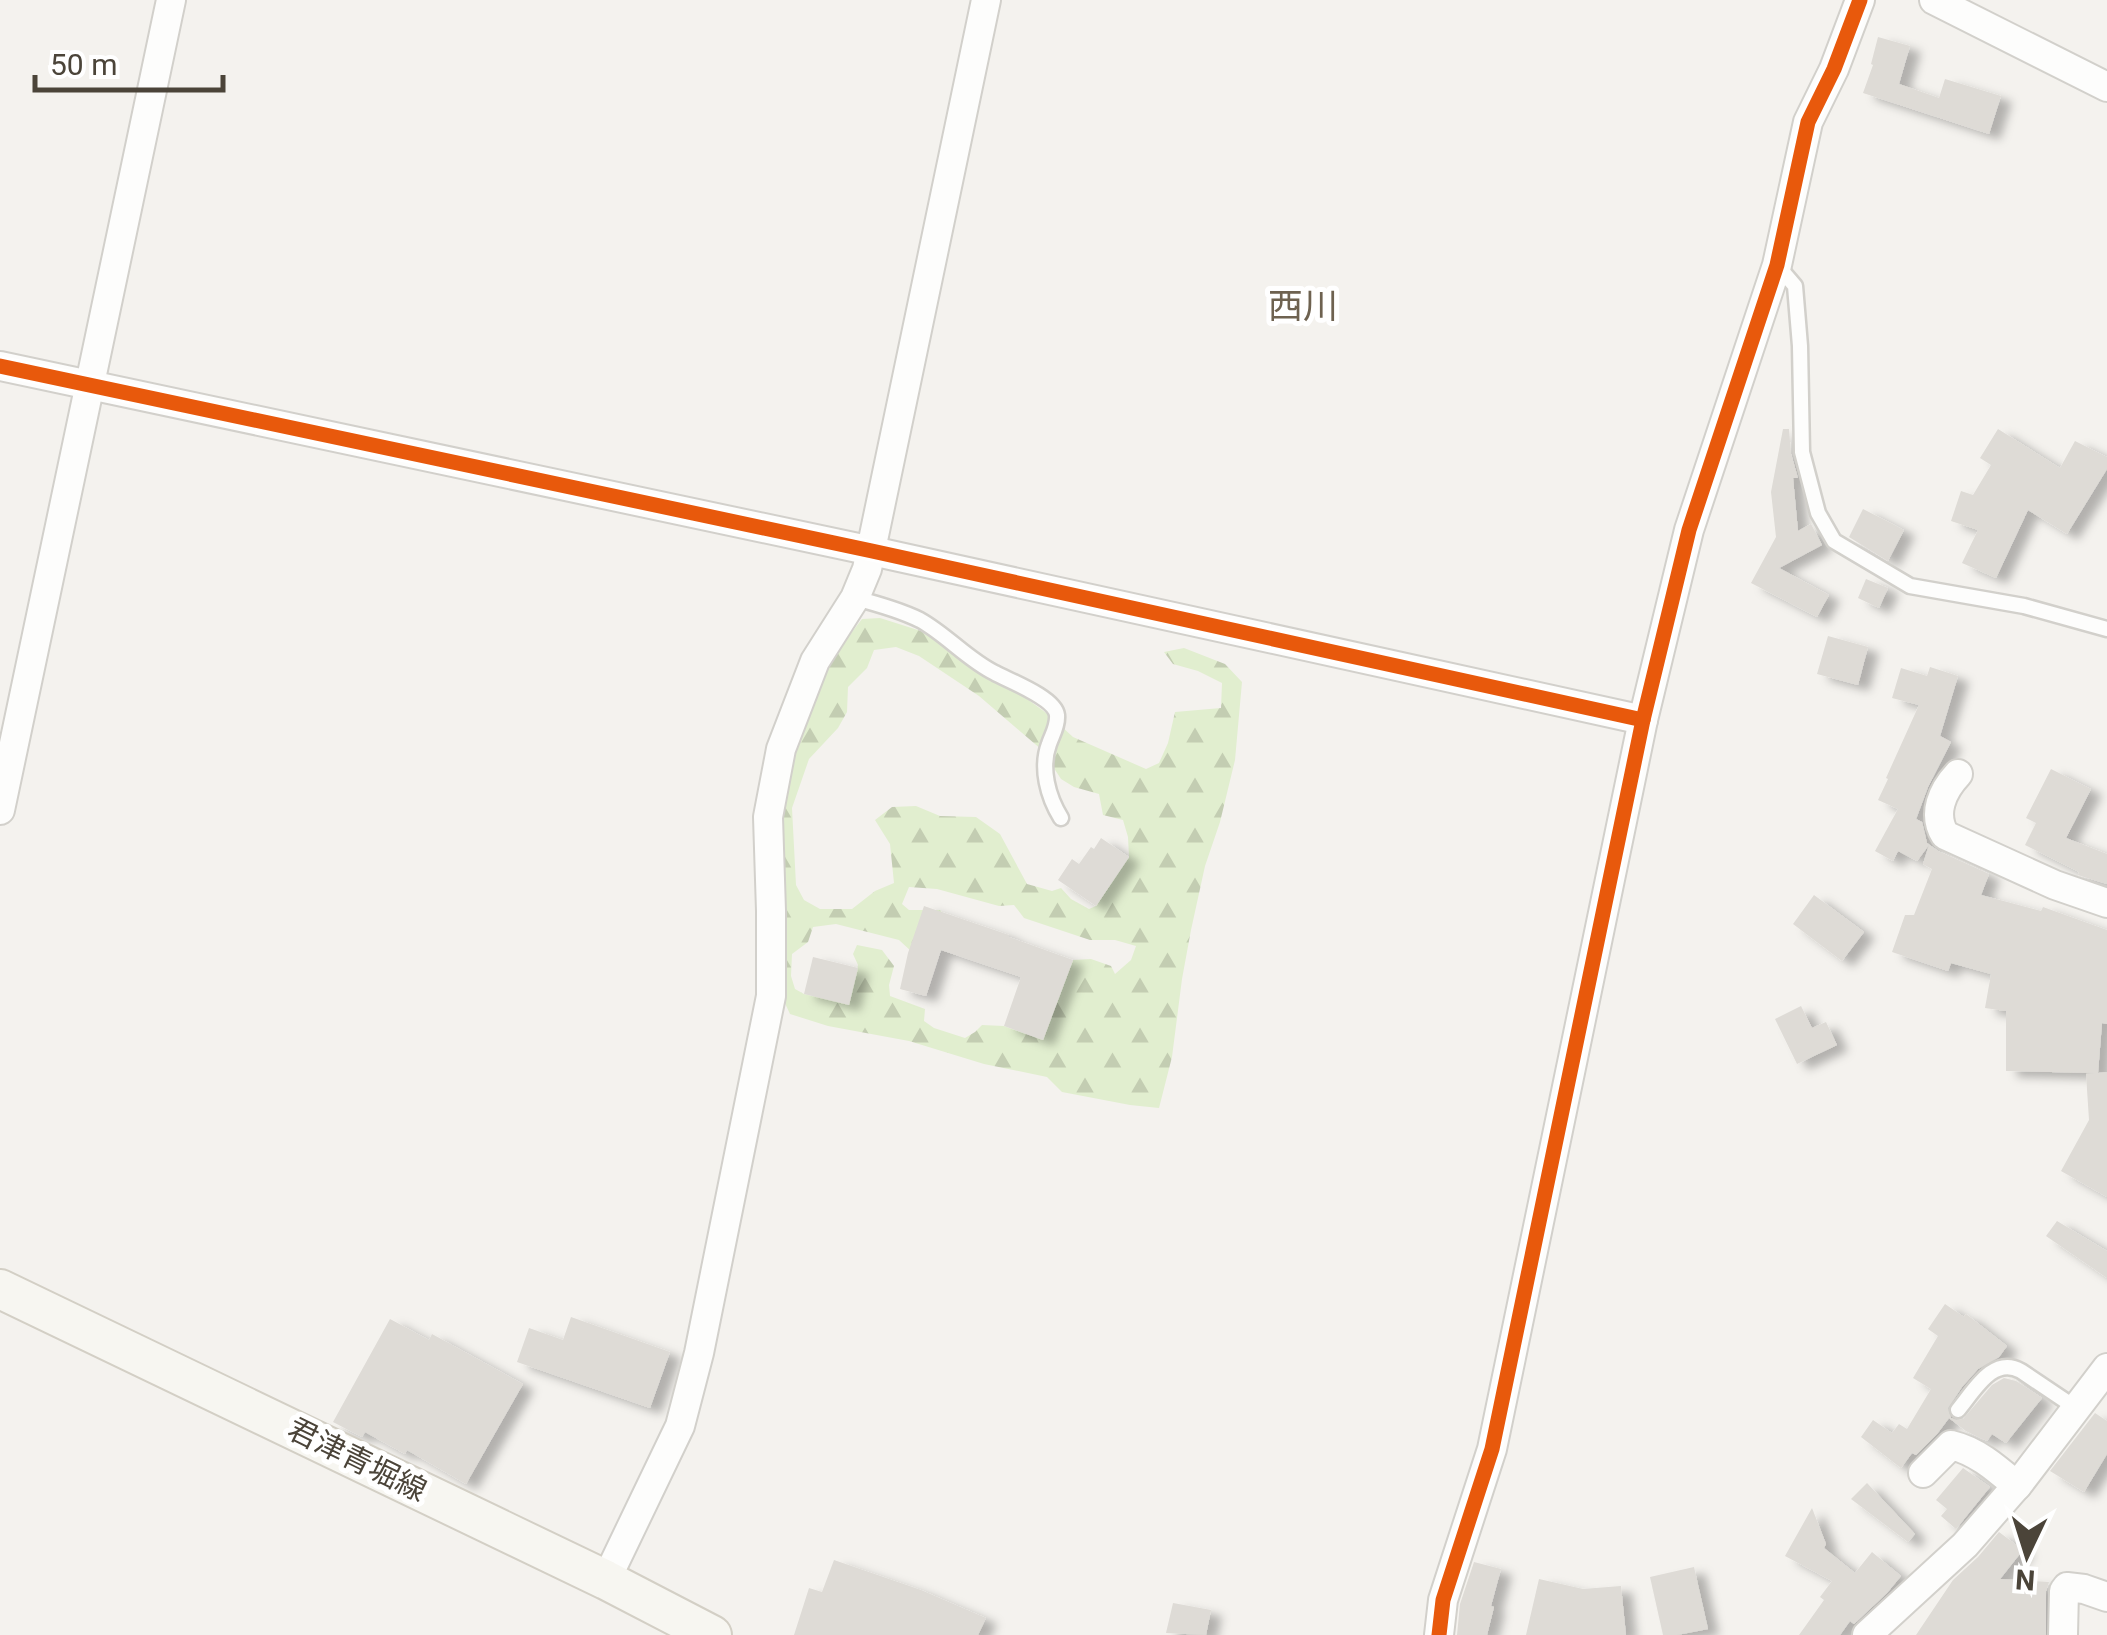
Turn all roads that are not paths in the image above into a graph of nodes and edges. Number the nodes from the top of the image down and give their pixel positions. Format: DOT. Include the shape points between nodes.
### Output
graph roads {
  1 [pos="171,0"];
  2 [pos="986,0"];
  3 [pos="1860,0"];
  4 [pos="1934,0"];
  5 [pos="2107,87"];
  6 [pos="1778,265"];
  7 [pos="0,366"];
  8 [pos="90,384"];
  9 [pos="872,551"];
  10 [pos="855,598"];
  11 [pos="2107,628"];
  12 [pos="1643,720"];
  13 [pos="1958,774"];
  14 [pos="0,810"];
  15 [pos="1061,818"];
  16 [pos="2107,903"];
  17 [pos="0,1289"];
  18 [pos="2107,1368"];
  19 [pos="2076,1408"];
  20 [pos="1958,1410"];
  21 [pos="1923,1472"];
  22 [pos="2017,1486"];
  23 [pos="606,1580"];
  24 [pos="2107,1597"];
  25 [pos="712,1635"];
  26 [pos="1439,1635"];
  27 [pos="1867,1635"];
  28 [pos="2063,1635"];
  1 -- 8 [label="street"];
  2 -- 9 [label="street"];
  3 -- 6 [label="street" via="1808,122"];
  4 -- 5 [label="street"];
  6 -- 11 [label="lane" via="1795,286 1802,452 1818,513 1834,542 1910,586"];
  6 -- 12 [label="street" via="1689,530"];
  7 -- 8 [label="street"];
  8 -- 9 [label="street"];
  8 -- 14 [label="street"];
  9 -- 10 [label="street"];
  9 -- 12 [label="street"];
  10 -- 15 [label="lane" via="921,621 1054,706 1055,732 1044,766"];
  10 -- 23 [label="street" via="815,661 781,748 768,817 770,996 699,1353 680,1426"];
  12 -- 26 [label="street" via="1492,1448"];
  13 -- 16 [label="street" via="1939,812 1946,835"];
  17 -- 23 [label="main road, 君津青堀線"];
  18 -- 19 [label="street"];
  19 -- 20 [label="lane" via="2014,1367 2002,1366"];
  19 -- 22 [label="street"];
  21 -- 22 [label="street" via="1951,1446 1965,1448"];
  22 -- 27 [label="street" via="1965,1545"];
  23 -- 25 [label="main road, 君津青堀線"];
  24 -- 28 [label="street" via="2067,1587"];
}
